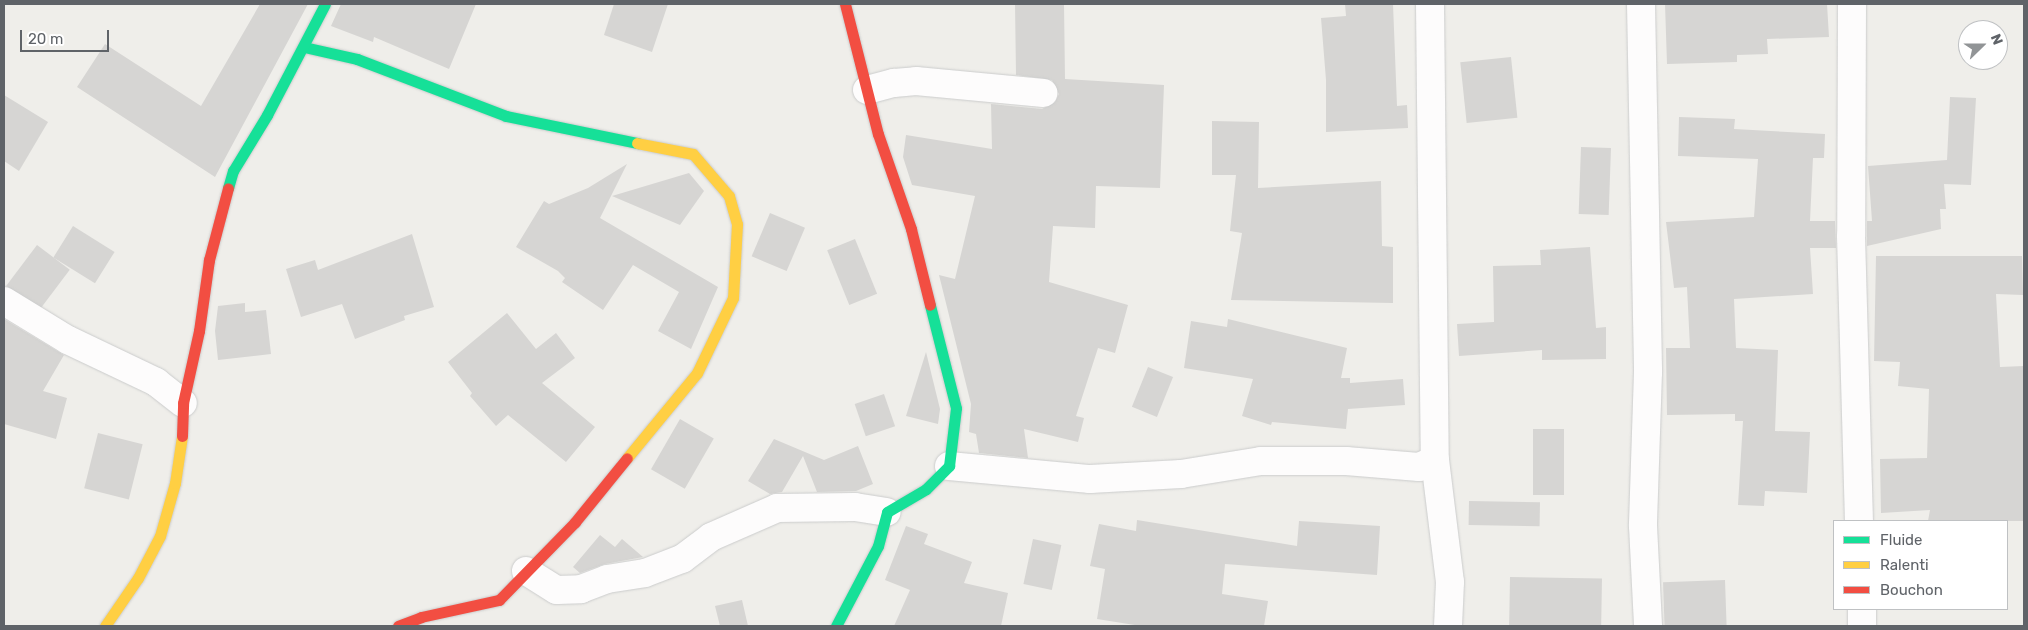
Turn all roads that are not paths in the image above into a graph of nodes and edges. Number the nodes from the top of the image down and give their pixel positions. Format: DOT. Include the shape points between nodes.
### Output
graph roads {
  1 [pos="325,4"];
  2 [pos="845,4"];
  3 [pos="1430,4"];
  4 [pos="1641,4"];
  5 [pos="1852,4"];
  6 [pos="304,47"];
  7 [pos="867,90"];
  8 [pos="1043,93"];
  9 [pos="4,301"];
  10 [pos="183,403"];
  11 [pos="1435,460"];
  12 [pos="949,466"];
  13 [pos="887,512"];
  14 [pos="1859,520"];
  15 [pos="526,571"];
  16 [pos="1862,610"];
  17 [pos="415,623"];
  18 [pos="105,626"];
  19 [pos="836,626"];
  20 [pos="1448,626"];
  21 [pos="1648,626"];
  22 [pos="1862,626"];
  1 -- 6 [label="street"];
  2 -- 7 [label="street"];
  3 -- 11 [label="street"];
  4 -- 21 [label="street" via="1648,372 1643,526"];
  5 -- 14 [label="street" via="1851,236"];
  6 -- 10 [label="street" via="233,171 209,260 199,331"];
  6 -- 15 [label="street" via="357,59 506,116 693,154 729,196 737,224 733,298 697,373 575,522"];
  7 -- 8 [label="street" via="916,81"];
  7 -- 12 [label="street" via="911,228 956,408"];
  9 -- 10 [label="street" via="68,340 156,382"];
  10 -- 18 [label="street" via="182,443 160,536 138,578"];
  11 -- 12 [label="street" via="1419,467 1346,461 1261,461 1181,474 1090,479"];
  11 -- 20 [label="street" via="1450,582"];
  12 -- 13 [label="street" via="926,489"];
  13 -- 15 [label="street" via="855,506 777,508 711,536 682,558 645,573 607,579 581,589 557,590"];
  13 -- 19 [label="street" via="878,546"];
  15 -- 17 [label="street" via="499,600"];
  16 -- 22 [label="street"];
}
